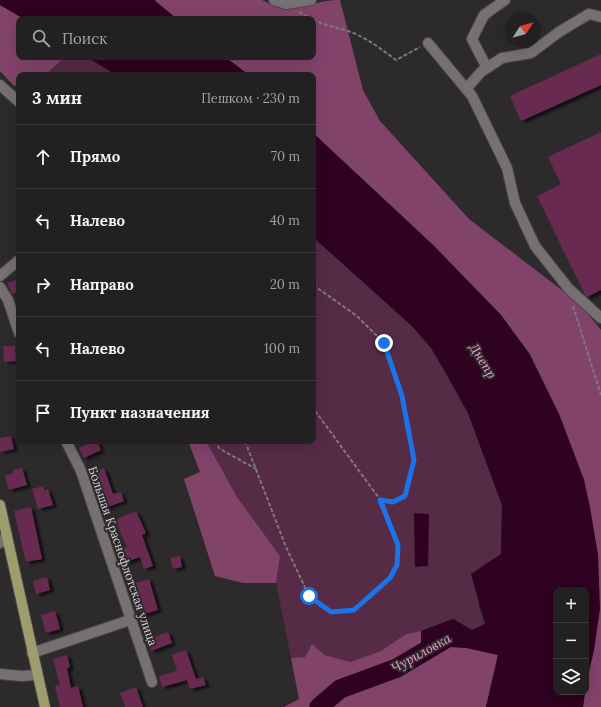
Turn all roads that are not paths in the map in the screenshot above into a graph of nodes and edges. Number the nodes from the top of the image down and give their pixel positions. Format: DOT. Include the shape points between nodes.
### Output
graph roads {
  1 [pos="274,0"];
  2 [pos="311,0"];
  3 [pos="505,0"];
  4 [pos="601,17"];
  5 [pos="428,43"];
  6 [pos="487,68"];
  7 [pos="0,85"];
  8 [pos="466,89"];
  9 [pos="16,99"];
  10 [pos="16,263"];
  11 [pos="0,276"];
  12 [pos="0,287"];
  13 [pos="601,318"];
  14 [pos="16,324"];
  15 [pos="68,444"];
  16 [pos="0,505"];
  17 [pos="7,535"];
  18 [pos="0,543"];
  19 [pos="130,620"];
  20 [pos="32,653"];
  21 [pos="0,674"];
  22 [pos="37,675"];
  23 [pos="152,682"];
  24 [pos="45,707"];
  1 -- 2 [label="street" via="286,4"];
  3 -- 6 [label="street" via="484,15 472,39"];
  4 -- 6 [label="street" via="589,14 531,53 502,58"];
  5 -- 8 [label="street"];
  6 -- 8 [label="street"];
  7 -- 9 [label="street"];
  8 -- 13 [label="street" via="472,96 507,168 515,203 535,246 569,289"];
  10 -- 11 [label="street"];
  12 -- 14 [label="street" via="8,300"];
  15 -- 19 [label="street, Большая Краснофлотская улица" via="81,471"];
  16 -- 17 [label="main road"];
  17 -- 18 [label="street"];
  17 -- 20 [label="main road"];
  19 -- 20 [label="street"];
  19 -- 23 [label="street, Большая Краснофлотская улица"];
  20 -- 22 [label="main road"];
  21 -- 22 [label="street"];
  22 -- 24 [label="main road"];
}
